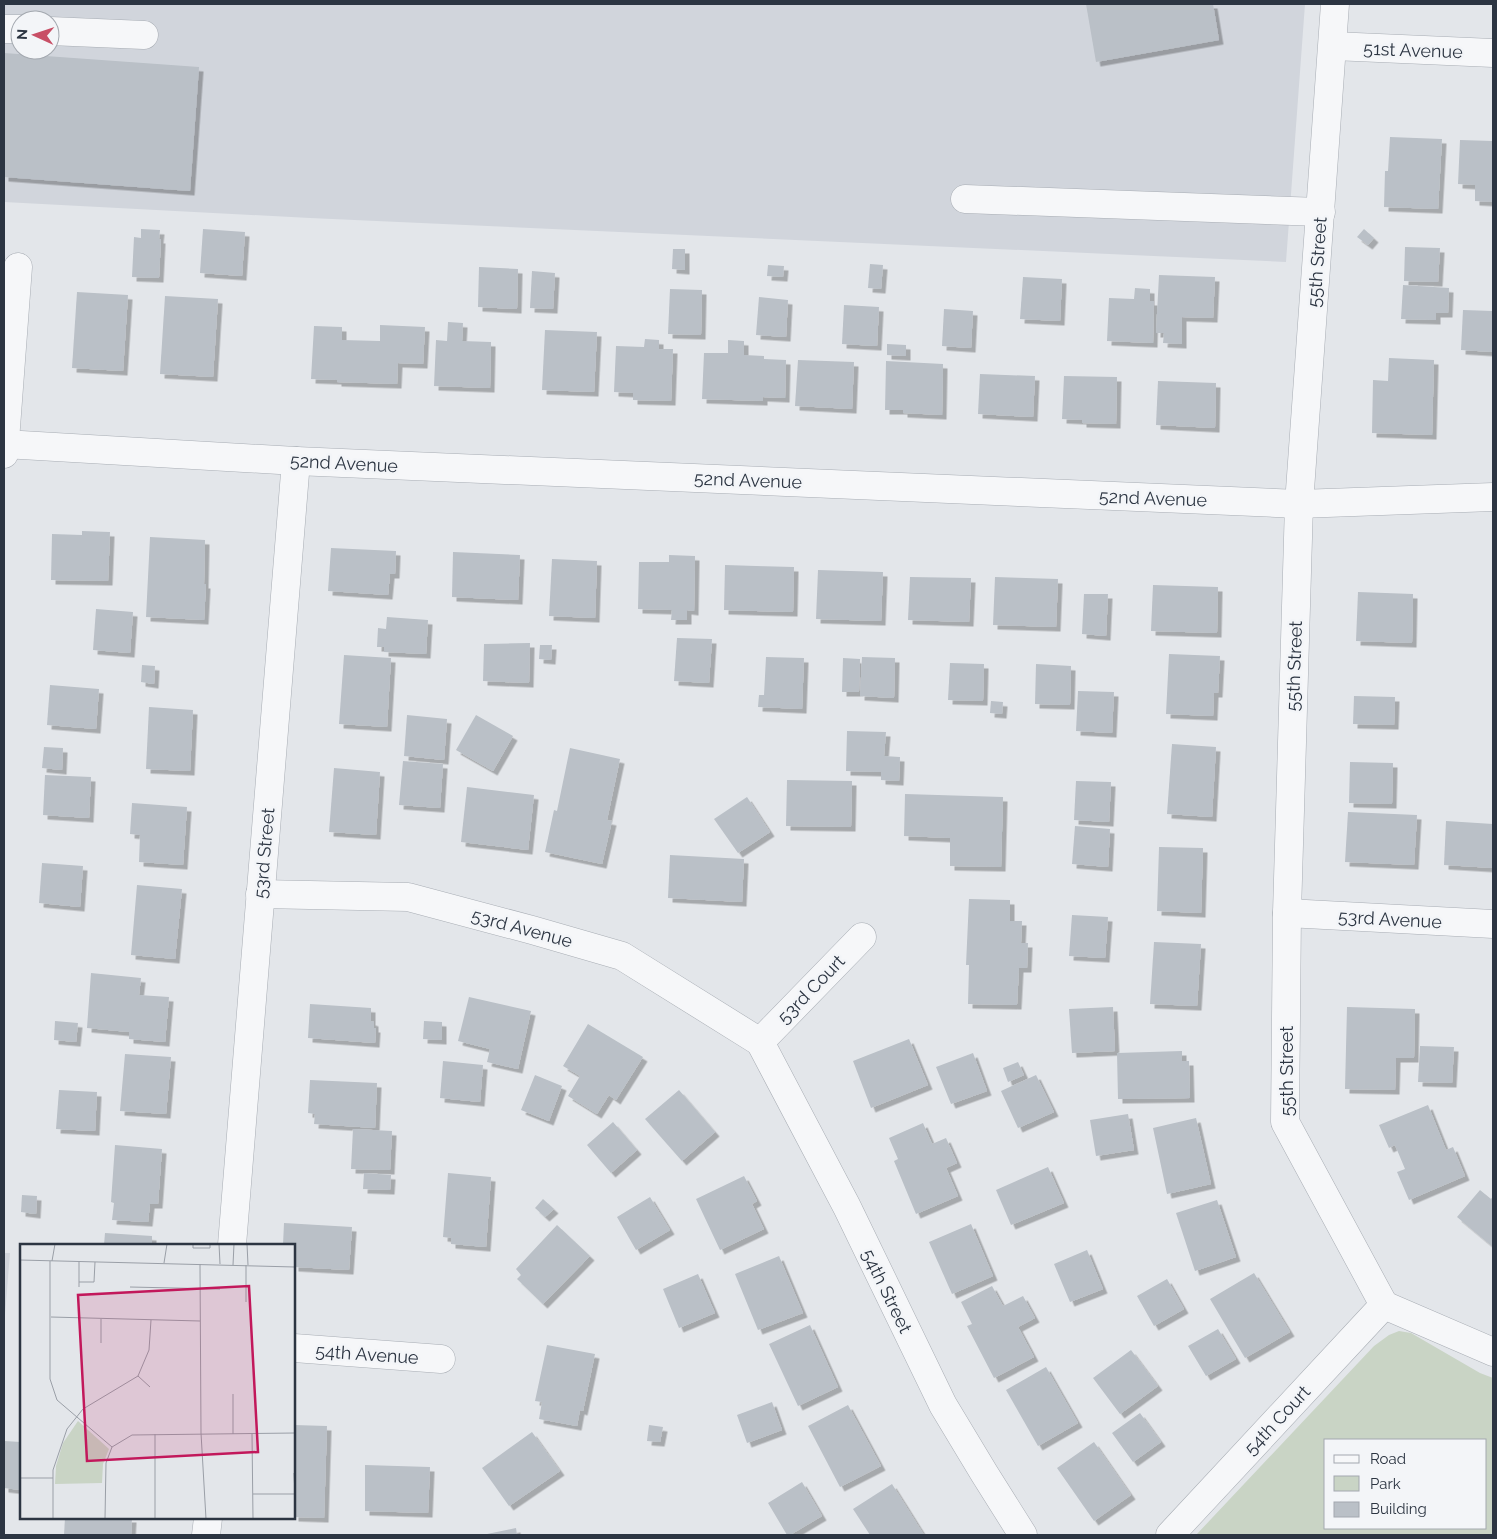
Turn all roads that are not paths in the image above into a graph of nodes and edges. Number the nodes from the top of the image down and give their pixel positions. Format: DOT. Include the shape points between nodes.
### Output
graph roads {
  1 [pos="1335,4"];
  2 [pos="60,31"];
  3 [pos="144,35"];
  4 [pos="1333,46"];
  5 [pos="1493,53"];
  6 [pos="965,199"];
  7 [pos="1321,212"];
  8 [pos="18,267"];
  9 [pos="4,448"];
  10 [pos="296,461"];
  11 [pos="1493,497"];
  12 [pos="1300,504"];
  13 [pos="260,894"];
  14 [pos="1287,913"];
  15 [pos="1493,924"];
  16 [pos="862,937"];
  17 [pos="760,1042"];
  18 [pos="232,1244"];
  19 [pos="1384,1305"];
  20 [pos="295,1348"];
  21 [pos="1493,1352"];
  22 [pos="441,1359"];
  23 [pos="208,1519"];
  24 [pos="206,1535"];
  25 [pos="1024,1535"];
  26 [pos="1170,1535"];
  1 -- 4 [label="street, 55th Street"];
  2 -- 3 [label="street"];
  4 -- 5 [label="street, 51st Avenue"];
  4 -- 7 [label="street, 55th Street"];
  6 -- 7 [label="street"];
  7 -- 12 [label="street, 55th Street"];
  8 -- 9 [label="street"];
  9 -- 10 [label="street, 52nd Avenue"];
  10 -- 12 [label="street, 52nd Avenue"];
  10 -- 13 [label="street, 53rd Street"];
  11 -- 12 [label="street, 52nd Avenue"];
  12 -- 14 [label="street, 55th Street"];
  13 -- 17 [label="street, 53rd Avenue" via="408,897 541,932 622,956"];
  13 -- 18 [label="street, 53rd Street"];
  14 -- 15 [label="street, 53rd Avenue"];
  14 -- 19 [label="street, 55th Street" via="1285,1122"];
  16 -- 17 [label="street, 53rd Court"];
  17 -- 25 [label="street, 54th Street" via="846,1207 943,1405"];
  19 -- 21 [label="street"];
  19 -- 26 [label="street, 54th Court"];
  20 -- 22 [label="street, 54th Avenue"];
  23 -- 24 [label="street"];
}
